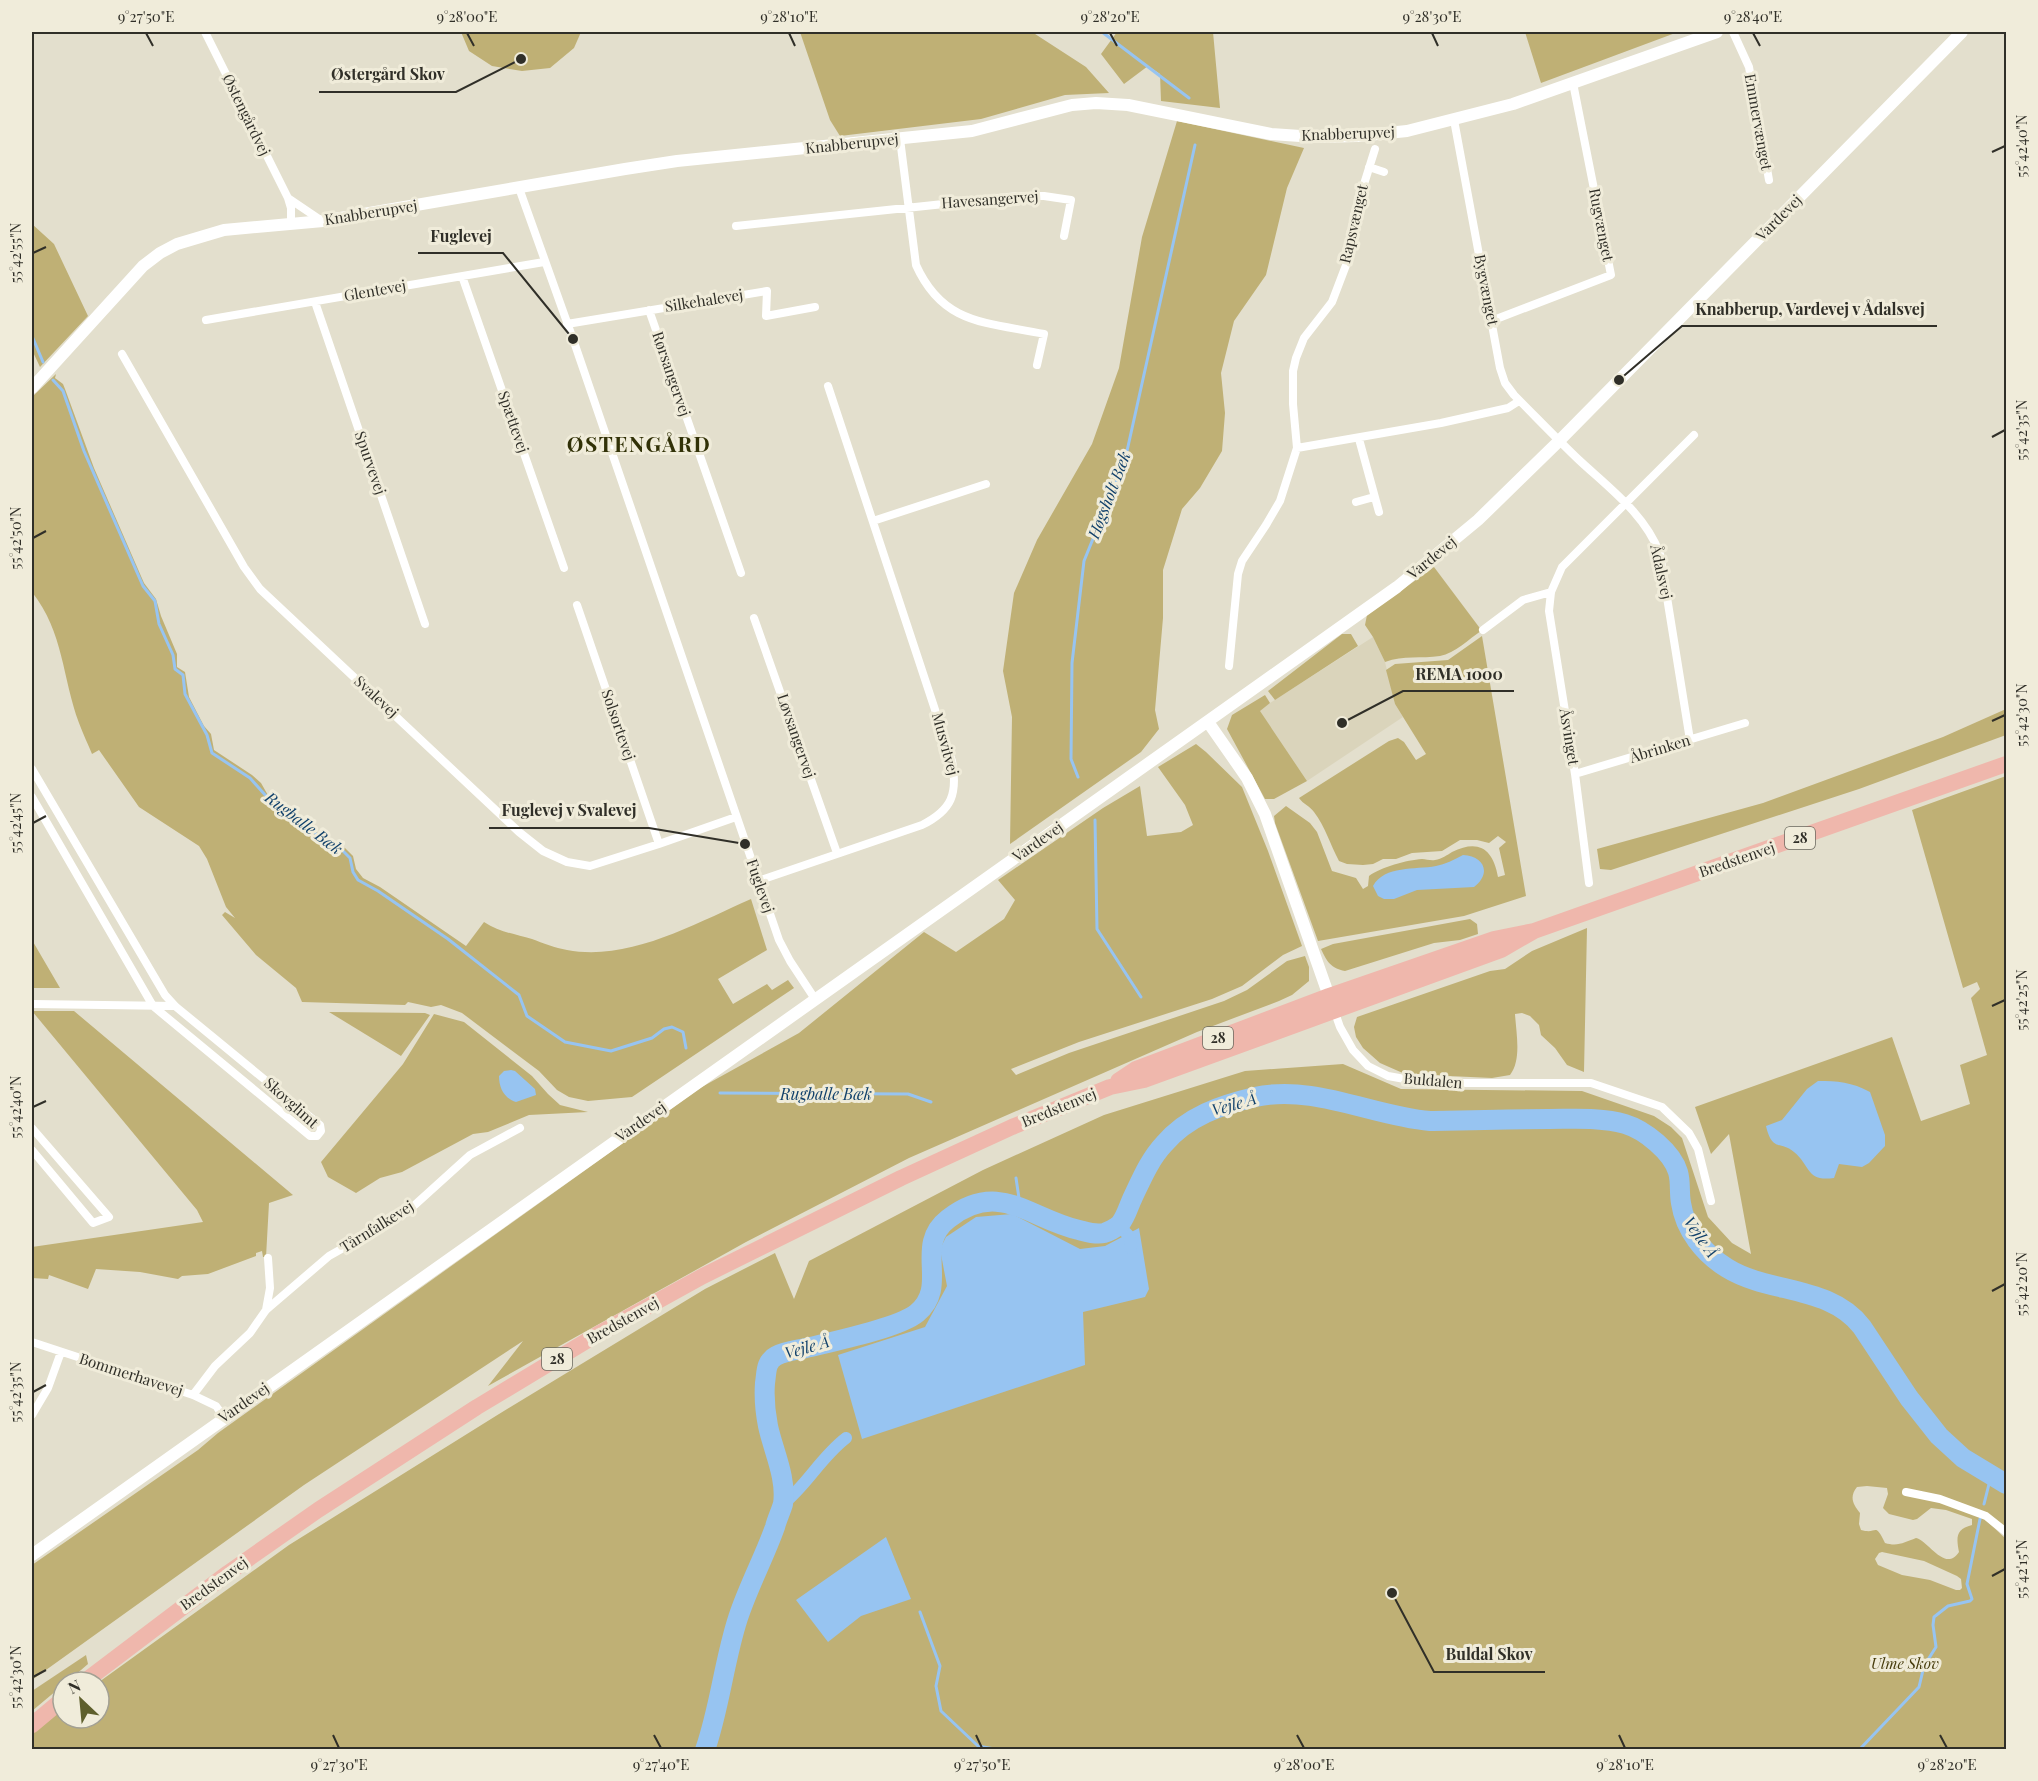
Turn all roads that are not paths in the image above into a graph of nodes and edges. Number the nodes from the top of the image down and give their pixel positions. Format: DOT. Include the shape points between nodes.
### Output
graph roads {
  1 [pos="205,32"];
  2 [pos="1717,32"];
  3 [pos="1733,32"];
  4 [pos="1962,32"];
  5 [pos="1573,83"];
  6 [pos="1454,120"];
  7 [pos="900,139"];
  8 [pos="1375,149"];
  9 [pos="1369,166"];
  10 [pos="1383,172"];
  11 [pos="1769,180"];
  12 [pos="519,188"];
  13 [pos="288,198"];
  14 [pos="909,206"];
  15 [pos="323,221"];
  16 [pos="291,225"];
  17 [pos="736,226"];
  18 [pos="1064,236"];
  19 [pos="544,262"];
  20 [pos="462,276"];
  21 [pos="315,302"];
  22 [pos="815,307"];
  23 [pos="649,310"];
  24 [pos="206,320"];
  25 [pos="1491,321"];
  26 [pos="567,324"];
  27 [pos="122,354"];
  28 [pos="1037,365"];
  29 [pos="828,386"];
  30 [pos="32,388"];
  31 [pos="1520,401"];
  32 [pos="1694,435"];
  33 [pos="1359,438"];
  34 [pos="1559,441"];
  35 [pos="1297,448"];
  36 [pos="986,484"];
  37 [pos="1374,497"];
  38 [pos="1356,502"];
  39 [pos="1625,503"];
  40 [pos="1379,512"];
  41 [pos="873,521"];
  42 [pos="564,568"];
  43 [pos="741,573"];
  44 [pos="1551,592"];
  45 [pos="577,605"];
  46 [pos="754,618"];
  47 [pos="425,624"];
  48 [pos="1483,630"];
  49 [pos="1229,666"];
  50 [pos="1208,722"];
  51 [pos="1746,723"];
  52 [pos="1690,740"];
  53 [pos="2007,764"];
  54 [pos="32,769"];
  55 [pos="1575,774"];
  56 [pos="32,797"];
  57 [pos="736,817"];
  58 [pos="658,844"];
  59 [pos="837,853"];
  60 [pos="758,881"];
  61 [pos="1589,883"];
  62 [pos="815,999"];
  63 [pos="1331,1003"];
  64 [pos="32,1004"];
  65 [pos="175,1005"];
  66 [pos="153,1006"];
  67 [pos="32,1128"];
  68 [pos="520,1128"];
  69 [pos="32,1150"];
  70 [pos="1710,1201"];
  71 [pos="268,1258"];
  72 [pos="266,1310"];
  73 [pos="32,1342"];
  74 [pos="60,1352"];
  75 [pos="193,1395"];
  76 [pos="32,1415"];
  77 [pos="224,1417"];
  78 [pos="1906,1492"];
  79 [pos="2007,1532"];
  80 [pos="32,1555"];
  81 [pos="100,1670"];
  82 [pos="51,1709"];
  83 [pos="32,1725"];
  1 -- 13 [label="street, Østengårdvej"];
  2 -- 5 [label="street, Knabberupvej"];
  3 -- 11 [label="street, Emmervænget" via="1749,68"];
  4 -- 34 [label="street, Vardevej"];
  5 -- 6 [label="street, Knabberupvej"];
  5 -- 25 [label="street, Rugvænget" via="1611,275"];
  6 -- 7 [label="street, Knabberupvej" via="1407,131 1315,137 1271,134 1128,105 1096,103 1051,110 972,131"];
  6 -- 25 [label="street, Bygvænget"];
  7 -- 12 [label="street, Knabberupvej" via="677,161"];
  7 -- 14 [label="street"];
  8 -- 9 [label="street, Rapsvænget"];
  9 -- 10 [label="street, Rapsvænget"];
  9 -- 35 [label="street, Rapsvænget" via="1354,216 1348,260 1332,302 1304,338 1296,358 1293,404"];
  12 -- 15 [label="street, Knabberupvej"];
  12 -- 19 [label="street, Fuglevej"];
  13 -- 15 [label="street"];
  13 -- 16 [label="street, Østengårdvej"];
  14 -- 17 [label="street, Havesangervej"];
  14 -- 18 [label="street, Havesangervej" via="1019,196 1071,200"];
  14 -- 28 [label="street" via="916,265 933,294 946,307 968,318 1044,334"];
  15 -- 16 [label="street, Knabberupvej"];
  16 -- 30 [label="street, Knabberupvej" via="225,230 199,236 160,253 129,281"];
  19 -- 20 [label="street, Glentevej"];
  19 -- 26 [label="street, Fuglevej"];
  20 -- 21 [label="street, Glentevej"];
  20 -- 42 [label="street, Spættevej"];
  21 -- 24 [label="street, Glentevej"];
  21 -- 47 [label="street, Spurvevej"];
  22 -- 23 [label="street, Silkehalevej" via="766,316 767,291"];
  23 -- 26 [label="street, Silkehalevej"];
  23 -- 43 [label="street, Rørsangervej"];
  25 -- 31 [label="street, Bygvænget" via="1505,383"];
  26 -- 57 [label="street, Fuglevej"];
  27 -- 58 [label="street, Svalevej" via="260,589 519,832 551,855 590,866"];
  29 -- 41 [label="street, Musvitvej"];
  31 -- 33 [label="street" via="1508,408"];
  31 -- 34 [label="street, Bygvænget"];
  32 -- 39 [label="street, Åsvinget"];
  33 -- 35 [label="street"];
  33 -- 37 [label="street"];
  34 -- 39 [label="street, Ådalsvej"];
  34 -- 50 [label="street, Vardevej" via="1478,520 1429,561"];
  35 -- 49 [label="street, Rapsvænget" via="1280,501 1242,561"];
  36 -- 41 [label="street"];
  37 -- 38 [label="street"];
  37 -- 40 [label="street"];
  39 -- 44 [label="street, Åsvinget" via="1562,567"];
  39 -- 52 [label="street, Ådalsvej" via="1644,523 1660,554"];
  41 -- 59 [label="street, Musvitvej" via="956,780 944,811 935,819"];
  44 -- 48 [label="street" via="1523,600"];
  44 -- 55 [label="street, Åsvinget" via="1549,611"];
  45 -- 58 [label="street, Solsortevej"];
  46 -- 59 [label="street, Løvsangervej"];
  50 -- 62 [label="street, Vardevej"];
  50 -- 63 [label="street, Buldalen" via="1247,778 1265,814"];
  51 -- 52 [label="street, Åbrinken"];
  52 -- 55 [label="street, Åbrinken"];
  53 -- 63 [label="highway, Bredstenvej / 28" via="1534,931 1494,939"];
  54 -- 65 [label="street, Skovglimt" via="165,995"];
  55 -- 61 [label="street, Åsvinget"];
  56 -- 66 [label="street, Skovglimt"];
  57 -- 58 [label="street, Svalevej"];
  57 -- 60 [label="street, Fuglevej"];
  59 -- 60 [label="street, Musvitvej"];
  60 -- 62 [label="street, Fuglevej" via="779,940"];
  62 -- 77 [label="street, Vardevej"];
  63 -- 70 [label="street, Buldalen" via="1353,1050 1368,1066 1388,1076 1427,1083 1591,1083 1662,1107 1689,1133 1698,1149"];
  63 -- 81 [label="highway, Bredstenvej / 28" via="1144,1080 1110,1087 1012,1127 712,1271 477,1407 318,1510"];
  64 -- 66 [label="street"];
  65 -- 66 [label="street"];
  65 -- 66 [label="street, Skovglimt" via="320,1125 317,1136 310,1136"];
  67 -- 69 [label="street" via="108,1217 93,1223"];
  68 -- 72 [label="street, Tårnfalkevej" via="470,1155 407,1212 329,1256"];
  71 -- 72 [label="street, Tårnfalkevej" via="270,1288"];
  72 -- 75 [label="street, Tårnfalkevej"];
  73 -- 74 [label="street, Bommerhavevej"];
  74 -- 75 [label="street, Bommerhavevej"];
  74 -- 76 [label="street" via="48,1388"];
  75 -- 77 [label="street, Bommerhavevej" via="216,1406"];
  77 -- 80 [label="street, Vardevej"];
  78 -- 79 [label="street" via="1940,1499 1986,1516"];
  82 -- 83 [label="highway"];
}
